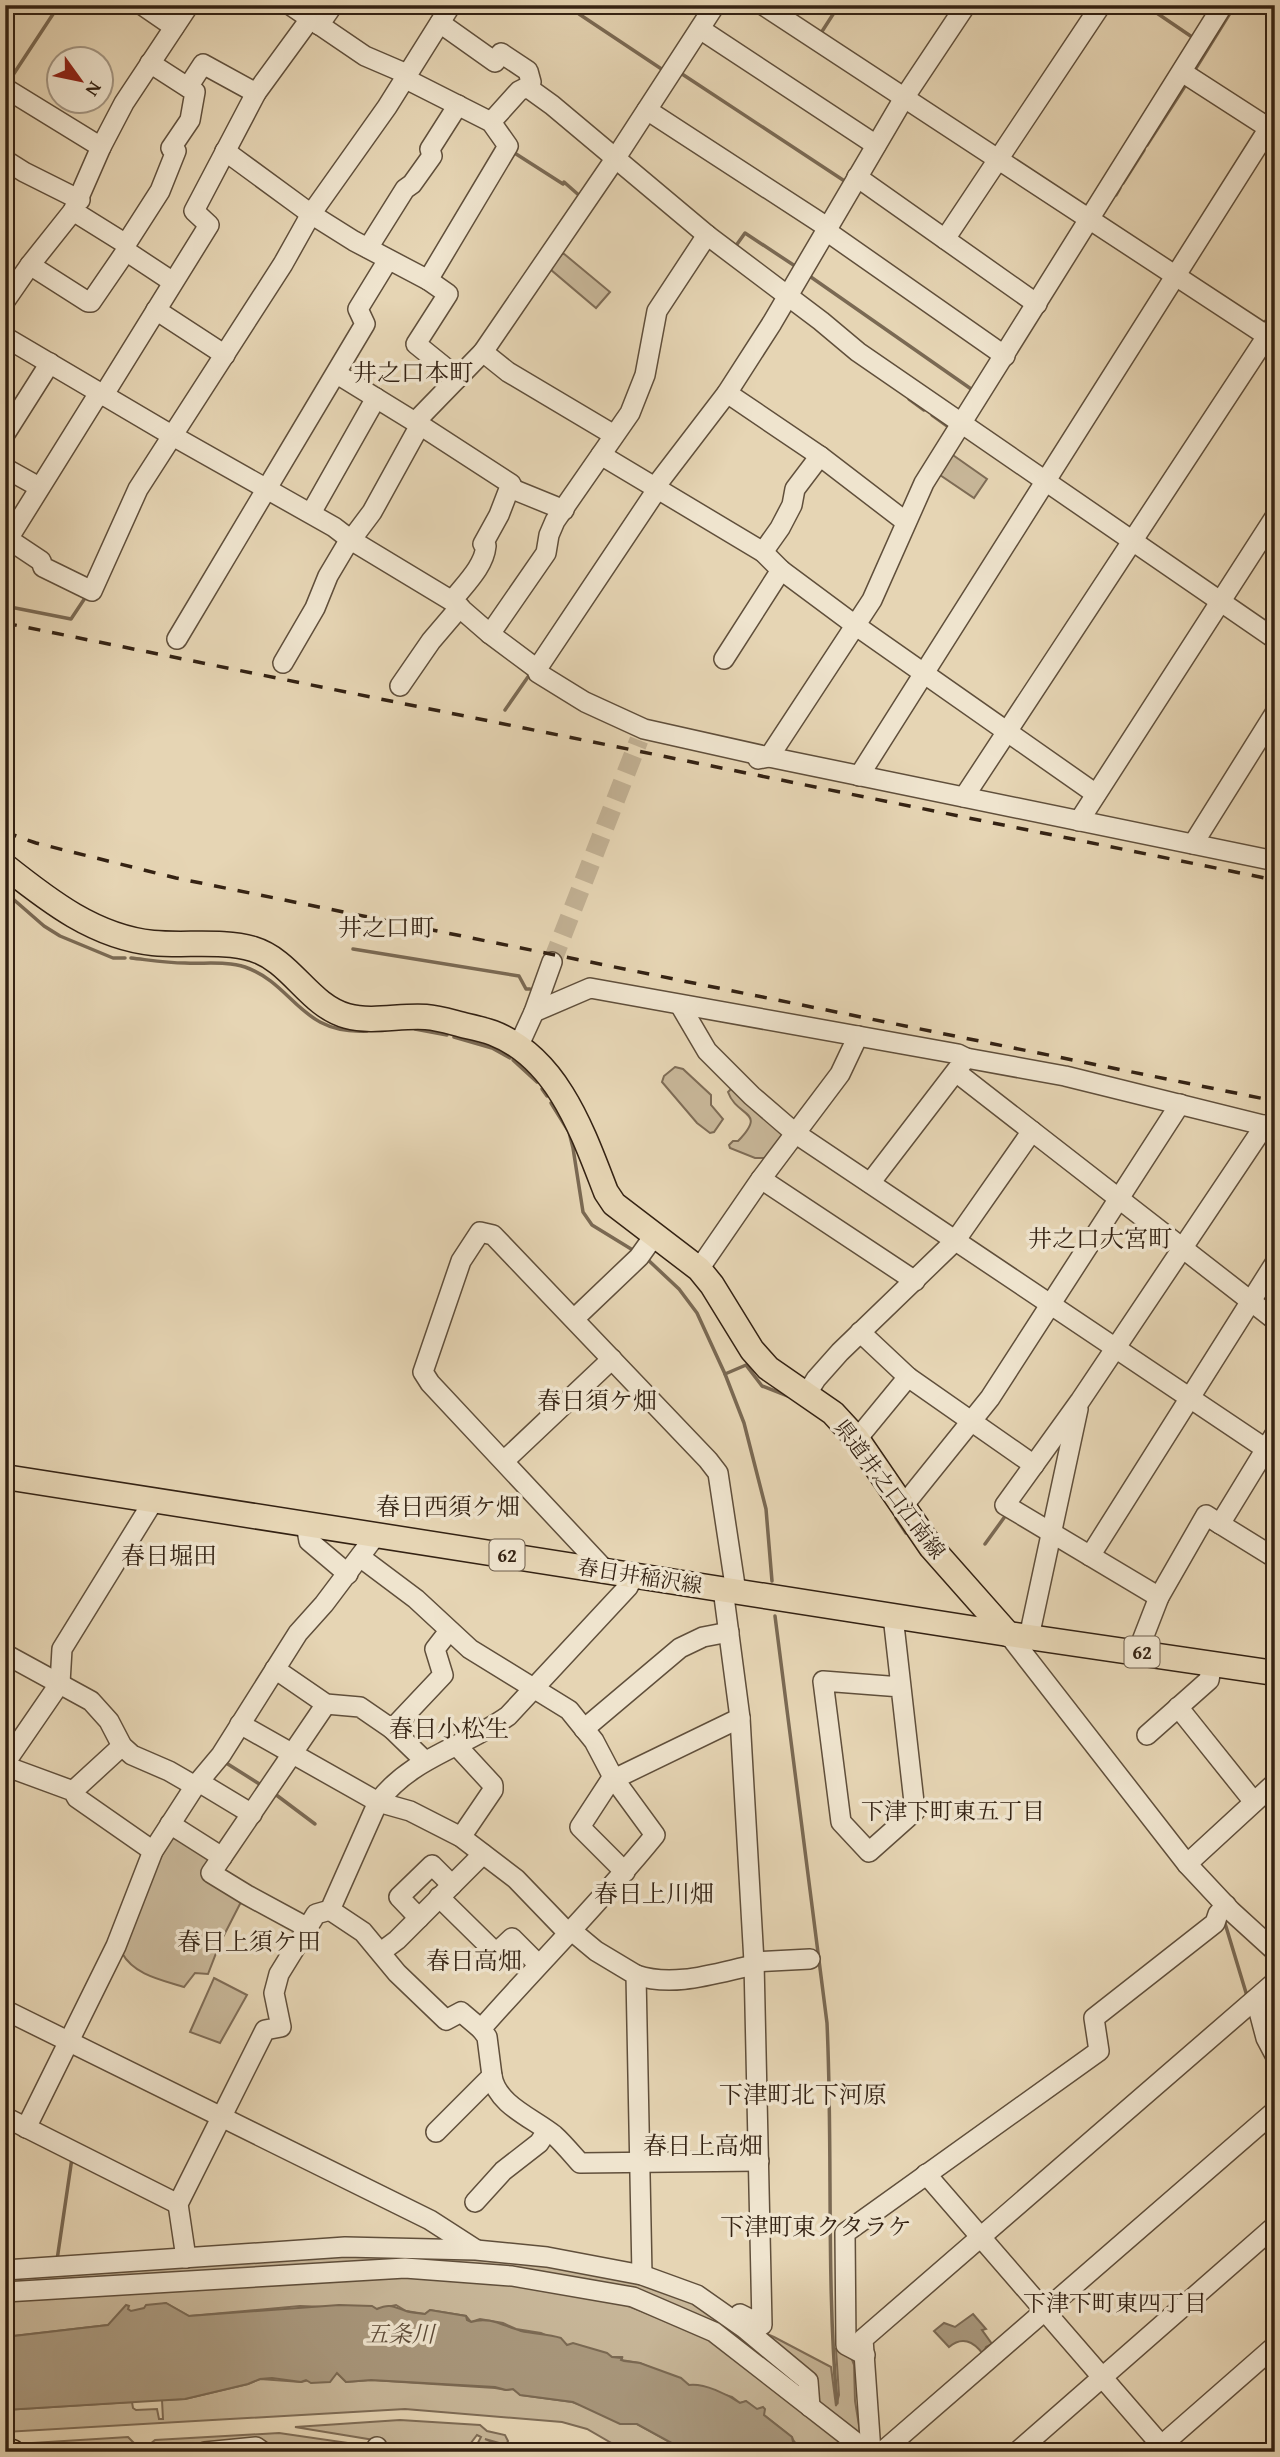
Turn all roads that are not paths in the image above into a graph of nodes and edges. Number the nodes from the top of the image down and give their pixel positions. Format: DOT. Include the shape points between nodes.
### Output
graph roads {
  1 [pos="142,5"];
  2 [pos="189,5"];
  3 [pos="290,5"];
  4 [pos="333,5"];
  5 [pos="452,5"];
  6 [pos="715,5"];
  7 [pos="763,5"];
  8 [pos="966,5"];
  9 [pos="1101,5"];
  10 [pos="1223,5"];
  11 [pos="315,22"];
  12 [pos="440,23"];
  13 [pos="174,27"];
  14 [pos="699,29"];
  15 [pos="150,63"];
  16 [pos="1182,72"];
  17 [pos="405,76"];
  18 [pos="188,87"];
  19 [pos="527,87"];
  20 [pos="5,88"];
  21 [pos="256,93"];
  22 [pos="904,98"];
  23 [pos="458,106"];
  24 [pos="647,110"];
  25 [pos="491,122"];
  26 [pos="1272,130"];
  27 [pos="876,145"];
  28 [pos="101,147"];
  29 [pos="225,151"];
  30 [pos="615,159"];
  31 [pos="5,160"];
  32 [pos="998,160"];
  33 [pos="857,177"];
  34 [pos="76,206"];
  35 [pos="311,214"];
  36 [pos="1089,221"];
  37 [pos="826,229"];
  38 [pos="707,235"];
  39 [pos="946,239"];
  40 [pos="126,247"];
  41 [pos="368,248"];
  42 [pos="388,260"];
  43 [pos="30,265"];
  44 [pos="1175,276"];
  45 [pos="428,280"];
  46 [pos="173,282"];
  47 [pos="786,295"];
  48 [pos="5,301"];
  49 [pos="1037,304"];
  50 [pos="156,310"];
  51 [pos="1272,334"];
  52 [pos="5,337"];
  53 [pos="483,352"];
  54 [pos="225,355"];
  55 [pos="1004,356"];
  56 [pos="50,363"];
  57 [pos="337,374"];
  58 [pos="458,378"];
  59 [pos="727,393"];
  60 [pos="101,394"];
  61 [pos="376,398"];
  62 [pos="418,424"];
  63 [pos="961,425"];
  64 [pos="5,434"];
  65 [pos="614,435"];
  66 [pos="173,436"];
  67 [pos="601,455"];
  68 [pos="820,456"];
  69 [pos="5,468"];
  70 [pos="1045,482"];
  71 [pos="39,488"];
  72 [pos="266,488"];
  73 [pos="510,488"];
  74 [pos="657,488"];
  75 [pos="564,510"];
  76 [pos="311,513"];
  77 [pos="1275,517"];
  78 [pos="906,522"];
  79 [pos="350,540"];
  80 [pos="1132,542"];
  81 [pos="763,552"];
  82 [pos="781,570"];
  83 [pos="1220,602"];
  84 [pos="456,604"];
  85 [pos="855,625"];
  86 [pos="491,634"];
  87 [pos="177,639"];
  88 [pos="1275,639"];
  89 [pos="724,659"];
  90 [pos="283,663"];
  91 [pos="538,671"];
  92 [pos="924,673"];
  93 [pos="400,686"];
  94 [pos="1275,713"];
  95 [pos="1007,731"];
  96 [pos="769,757"];
  97 [pos="859,776"];
  98 [pos="1096,794"];
  99 [pos="964,797"];
  100 [pos="1079,821"];
  101 [pos="1193,844"];
  102 [pos="1275,861"];
  103 [pos="5,866"];
  104 [pos="552,962"];
  105 [pos="680,1004"];
  106 [pos="534,1012"];
  107 [pos="858,1037"];
  108 [pos="518,1047"];
  109 [pos="961,1065"];
  110 [pos="1180,1104"];
  111 [pos="1270,1126"];
  112 [pos="1032,1131"];
  113 [pos="795,1133"];
  114 [pos="761,1178"];
  115 [pos="870,1183"];
  116 [pos="1118,1199"];
  117 [pos="654,1236"];
  118 [pos="955,1241"];
  119 [pos="1182,1248"];
  120 [pos="1275,1263"];
  121 [pos="699,1269"];
  122 [pos="915,1281"];
  123 [pos="1250,1302"];
  124 [pos="1050,1304"];
  125 [pos="574,1319"];
  126 [pos="1275,1320"];
  127 [pos="860,1332"];
  128 [pos="1115,1348"];
  129 [pos="612,1359"];
  130 [pos="908,1377"];
  131 [pos="806,1395"];
  132 [pos="1190,1398"];
  133 [pos="1080,1401"];
  134 [pos="972,1422"];
  135 [pos="857,1439"];
  136 [pos="1272,1446"];
  137 [pos="504,1461"];
  138 [pos="1034,1465"];
  139 [pos="5,1477"];
  140 [pos="154,1500"];
  141 [pos="902,1506"];
  142 [pos="306,1524"];
  143 [pos="1220,1524"];
  144 [pos="1051,1534"];
  145 [pos="376,1535"];
  146 [pos="1090,1556"];
  147 [pos="360,1557"];
  148 [pos="1275,1558"];
  149 [pos="605,1570"];
  150 [pos="348,1574"];
  151 [pos="634,1575"];
  152 [pos="730,1590"];
  153 [pos="1159,1597"];
  154 [pos="893,1616"];
  155 [pos="449,1631"];
  156 [pos="729,1632"];
  157 [pos="1018,1635"];
  158 [pos="1138,1651"];
  159 [pos="5,1654"];
  160 [pos="1212,1663"];
  161 [pos="275,1669"];
  162 [pos="1275,1673"];
  163 [pos="60,1683"];
  164 [pos="901,1686"];
  165 [pos="531,1688"];
  166 [pos="326,1704"];
  167 [pos="1178,1707"];
  168 [pos="740,1718"];
  169 [pos="240,1724"];
  170 [pos="392,1729"];
  171 [pos="584,1729"];
  172 [pos="1147,1735"];
  173 [pos="122,1746"];
  174 [pos="457,1746"];
  175 [pos="294,1754"];
  176 [pos="424,1760"];
  177 [pos="5,1764"];
  178 [pos="614,1779"];
  179 [pos="1275,1783"];
  180 [pos="197,1784"];
  181 [pos="73,1791"];
  182 [pos="378,1802"];
  183 [pos="1254,1802"];
  184 [pos="252,1814"];
  185 [pos="170,1824"];
  186 [pos="461,1837"];
  187 [pos="153,1851"];
  188 [pos="483,1854"];
  189 [pos="222,1857"];
  190 [pos="1187,1864"];
  191 [pos="625,1871"];
  192 [pos="446,1891"];
  193 [pos="1226,1905"];
  194 [pos="330,1910"];
  195 [pos="419,1917"];
  196 [pos="308,1928"];
  197 [pos="571,1933"];
  198 [pos="1275,1951"];
  199 [pos="382,1952"];
  200 [pos="810,1959"];
  201 [pos="754,1963"];
  202 [pos="538,1964"];
  203 [pos="636,1975"];
  204 [pos="1275,1982"];
  205 [pos="1255,2000"];
  206 [pos="5,2010"];
  207 [pos="481,2029"];
  208 [pos="69,2041"];
  209 [pos="1275,2055"];
  210 [pos="492,2076"];
  211 [pos="1275,2112"];
  212 [pos="5,2117"];
  213 [pos="222,2117"];
  214 [pos="26,2128"];
  215 [pos="547,2131"];
  216 [pos="436,2132"];
  217 [pos="759,2161"];
  218 [pos="639,2162"];
  219 [pos="926,2174"];
  220 [pos="475,2202"];
  221 [pos="178,2204"];
  222 [pos="1275,2226"];
  223 [pos="981,2237"];
  224 [pos="476,2250"];
  225 [pos="186,2258"];
  226 [pos="5,2270"];
  227 [pos="642,2275"];
  228 [pos="5,2292"];
  229 [pos="697,2295"];
  230 [pos="1045,2311"];
  231 [pos="1275,2346"];
  232 [pos="865,2355"];
  233 [pos="1102,2377"];
  234 [pos="810,2407"];
  235 [pos="1161,2449"];
  236 [pos="5,2450"];
  237 [pos="12,2452"];
  238 [pos="205,2452"];
  239 [pos="263,2452"];
  240 [pos="863,2452"];
  241 [pos="871,2452"];
  242 [pos="882,2452"];
  243 [pos="1017,2452"];
  1 -- 13 [label="street"];
  2 -- 13 [label="street"];
  3 -- 11 [label="street"];
  4 -- 11 [label="street"];
  5 -- 12 [label="street"];
  6 -- 14 [label="street"];
  7 -- 22 [label="street"];
  8 -- 22 [label="street"];
  9 -- 32 [label="street"];
  10 -- 16 [label="street"];
  11 -- 17 [label="street"];
  11 -- 21 [label="street"];
  12 -- 17 [label="street"];
  12 -- 19 [label="street" via="495,62 502,53 528,71"];
  13 -- 15 [label="street"];
  14 -- 24 [label="street"];
  14 -- 27 [label="street"];
  15 -- 18 [label="street"];
  15 -- 28 [label="street"];
  16 -- 26 [label="street"];
  16 -- 36 [label="street"];
  17 -- 23 [label="street"];
  17 -- 35 [label="street"];
  18 -- 21 [label="street" via="203,64"];
  18 -- 40 [label="street" via="195,92 190,120 171,148 176,151 160,191"];
  19 -- 25 [label="street"];
  19 -- 30 [label="street"];
  20 -- 28 [label="street"];
  21 -- 29 [label="street"];
  22 -- 27 [label="street"];
  22 -- 32 [label="street"];
  23 -- 25 [label="street"];
  23 -- 41 [label="street" via="430,149 432,156"];
  24 -- 30 [label="street"];
  24 -- 37 [label="street"];
  25 -- 45 [label="street" via="508,146"];
  26 -- 44 [label="street"];
  27 -- 33 [label="street"];
  28 -- 34 [label="street"];
  29 -- 35 [label="street"];
  29 -- 46 [label="street" via="194,211 209,225"];
  30 -- 38 [label="street"];
  30 -- 53 [label="street"];
  31 -- 34 [label="street"];
  32 -- 36 [label="street"];
  32 -- 39 [label="street"];
  33 -- 37 [label="street"];
  33 -- 39 [label="street"];
  34 -- 40 [label="street"];
  34 -- 43 [label="street"];
  35 -- 41 [label="street"];
  35 -- 54 [label="street"];
  36 -- 44 [label="street"];
  36 -- 49 [label="street"];
  37 -- 47 [label="street"];
  37 -- 55 [label="street"];
  38 -- 47 [label="street"];
  38 -- 65 [label="street" via="657,312 645,375"];
  39 -- 49 [label="street"];
  40 -- 43 [label="street" via="91,302"];
  40 -- 46 [label="street"];
  41 -- 42 [label="street"];
  42 -- 45 [label="street"];
  42 -- 57 [label="street" via="358,309 365,324"];
  43 -- 48 [label="street"];
  44 -- 51 [label="street"];
  44 -- 70 [label="street"];
  45 -- 58 [label="street" via="448,294 416,344"];
  46 -- 50 [label="street"];
  47 -- 59 [label="street"];
  47 -- 63 [label="street"];
  49 -- 55 [label="street"];
  50 -- 54 [label="street"];
  50 -- 60 [label="street"];
  51 -- 80 [label="street"];
  52 -- 56 [label="street"];
  53 -- 58 [label="street"];
  53 -- 65 [label="street" via="508,372"];
  54 -- 66 [label="street"];
  55 -- 63 [label="street"];
  56 -- 60 [label="street"];
  56 -- 64 [label="street"];
  57 -- 61 [label="street"];
  57 -- 72 [label="street"];
  58 -- 62 [label="street"];
  59 -- 68 [label="street"];
  59 -- 74 [label="street"];
  60 -- 66 [label="street"];
  60 -- 71 [label="street"];
  61 -- 62 [label="street"];
  61 -- 76 [label="street"];
  62 -- 73 [label="street" via="512,484"];
  62 -- 79 [label="street" via="390,483"];
  63 -- 70 [label="street"];
  63 -- 78 [label="street" via="924,483"];
  65 -- 67 [label="street"];
  66 -- 71 [label="street" via="138,489 92,591 43,567 8,539"];
  66 -- 72 [label="street"];
  67 -- 74 [label="street"];
  67 -- 75 [label="street"];
  68 -- 78 [label="street"];
  68 -- 81 [label="street" via="795,489 792,505"];
  69 -- 71 [label="street"];
  70 -- 80 [label="street"];
  70 -- 92 [label="street"];
  72 -- 76 [label="street"];
  72 -- 87 [label="street"];
  73 -- 75 [label="street"];
  73 -- 84 [label="street" via="483,544 482,562"];
  74 -- 81 [label="street"];
  74 -- 91 [label="street"];
  75 -- 86 [label="street" via="549,536 546,552"];
  76 -- 79 [label="street"];
  77 -- 83 [label="street"];
  78 -- 85 [label="street" via="872,600"];
  79 -- 84 [label="street"];
  79 -- 90 [label="street"];
  80 -- 83 [label="street"];
  80 -- 95 [label="street"];
  81 -- 82 [label="street"];
  82 -- 85 [label="street"];
  82 -- 89 [label="street"];
  83 -- 88 [label="street"];
  83 -- 98 [label="street"];
  84 -- 86 [label="street"];
  84 -- 93 [label="street"];
  85 -- 92 [label="street"];
  85 -- 96 [label="street"];
  86 -- 91 [label="street"];
  91 -- 96 [label="street" via="584,702 644,729"];
  91 -- 96 [label="street" via="544,682 582,709 639,738 754,760"];
  92 -- 95 [label="street"];
  92 -- 97 [label="street"];
  94 -- 101 [label="street"];
  95 -- 98 [label="street"];
  95 -- 99 [label="street"];
  96 -- 97 [label="street"];
  97 -- 99 [label="street"];
  98 -- 100 [label="street"];
  99 -- 100 [label="street"];
  100 -- 101 [label="street"];
  101 -- 102 [label="street"];
  103 -- 108 [label="main road, 県道井之口江南線" via="76,917 113,934 150,943 253,949 275,960 326,1006 344,1015 370,1020 427,1017 494,1033"];
  104 -- 106 [label="street"];
  105 -- 106 [label="street" via="590,988"];
  105 -- 107 [label="street"];
  105 -- 113 [label="street" via="707,1051"];
  106 -- 108 [label="street"];
  107 -- 109 [label="street" via="958,1054"];
  107 -- 113 [label="street" via="840,1074"];
  108 -- 117 [label="main road, 県道井之口江南線" via="571,1108 614,1205"];
  109 -- 110 [label="street" via="1065,1076"];
  109 -- 112 [label="street"];
  109 -- 115 [label="street"];
  110 -- 111 [label="street"];
  110 -- 116 [label="street"];
  111 -- 119 [label="street"];
  112 -- 116 [label="street"];
  112 -- 118 [label="street"];
  113 -- 114 [label="street"];
  113 -- 115 [label="street"];
  114 -- 121 [label="street"];
  114 -- 122 [label="street"];
  115 -- 118 [label="street"];
  116 -- 119 [label="street"];
  116 -- 124 [label="street"];
  117 -- 121 [label="main road, 県道井之口江南線"];
  117 -- 125 [label="street" via="639,1257"];
  118 -- 122 [label="street"];
  118 -- 124 [label="street"];
  119 -- 123 [label="street"];
  119 -- 128 [label="street"];
  120 -- 123 [label="street"];
  121 -- 131 [label="main road, 県道井之口江南線" via="752,1350 768,1368"];
  122 -- 127 [label="street"];
  123 -- 126 [label="street"];
  123 -- 132 [label="street"];
  124 -- 128 [label="street"];
  124 -- 134 [label="street"];
  125 -- 129 [label="street"];
  125 -- 137 [label="street" via="493,1235 480,1232 461,1261 423,1371"];
  127 -- 130 [label="street"];
  127 -- 131 [label="street"];
  128 -- 132 [label="street"];
  128 -- 133 [label="street"];
  129 -- 137 [label="street"];
  129 -- 152 [label="street" via="718,1473"];
  130 -- 134 [label="street"];
  130 -- 135 [label="street"];
  131 -- 135 [label="main road, 県道井之口江南線" via="833,1413"];
  132 -- 136 [label="street"];
  132 -- 146 [label="street"];
  133 -- 138 [label="street"];
  133 -- 144 [label="street"];
  134 -- 138 [label="street"];
  134 -- 141 [label="street"];
  135 -- 141 [label="main road, 県道井之口江南線"];
  136 -- 143 [label="street"];
  137 -- 149 [label="street"];
  138 -- 144 [label="street" via="1004,1505"];
  139 -- 140 [label="main road, 春日井稲沢線 / 62"];
  140 -- 142 [label="main road, 春日井稲沢線 / 62"];
  140 -- 163 [label="street" via="62,1649"];
  141 -- 157 [label="main road, 県道井之口江南線" via="931,1546"];
  142 -- 145 [label="main road, 春日井稲沢線 / 62"];
  142 -- 150 [label="street" via="309,1541"];
  143 -- 148 [label="street"];
  143 -- 153 [label="street" via="1206,1515"];
  144 -- 146 [label="street"];
  144 -- 157 [label="street"];
  145 -- 147 [label="street"];
  145 -- 149 [label="main road, 春日井稲沢線 / 62"];
  146 -- 153 [label="street"];
  147 -- 150 [label="street"];
  147 -- 155 [label="street"];
  149 -- 151 [label="main road, 春日井稲沢線 / 62"];
  150 -- 161 [label="street" via="298,1633"];
  151 -- 152 [label="main road, 春日井稲沢線 / 62"];
  151 -- 165 [label="street" via="628,1587"];
  152 -- 154 [label="main road, 春日井稲沢線 / 62"];
  152 -- 156 [label="street"];
  153 -- 158 [label="street"];
  154 -- 157 [label="main road, 春日井稲沢線 / 62"];
  154 -- 164 [label="street"];
  155 -- 165 [label="street"];
  155 -- 170 [label="street" via="435,1649 443,1675"];
  156 -- 168 [label="street"];
  156 -- 171 [label="street" via="680,1648"];
  157 -- 158 [label="main road, 春日井稲沢線 / 62"];
  157 -- 190 [label="street"];
  158 -- 160 [label="main road, 春日井稲沢線 / 62"];
  159 -- 163 [label="street"];
  160 -- 162 [label="main road, 春日井稲沢線 / 62"];
  160 -- 167 [label="street" via="1209,1680"];
  161 -- 166 [label="street"];
  161 -- 169 [label="street"];
  163 -- 173 [label="street" via="91,1701"];
  163 -- 177 [label="street"];
  164 -- 164 [label="street" via="915,1811 869,1852 841,1822 823,1681"];
  165 -- 171 [label="street" via="569,1710"];
  165 -- 174 [label="street" via="508,1716"];
  166 -- 170 [label="street" via="360,1707"];
  166 -- 175 [label="street"];
  167 -- 172 [label="street"];
  167 -- 183 [label="street"];
  168 -- 178 [label="street"];
  168 -- 201 [label="street"];
  169 -- 175 [label="street"];
  169 -- 180 [label="street"];
  170 -- 176 [label="street"];
  171 -- 178 [label="street"];
  173 -- 180 [label="street" via="132,1755"];
  173 -- 181 [label="street"];
  174 -- 176 [label="street"];
  174 -- 186 [label="street" via="493,1785"];
  175 -- 182 [label="street"];
  175 -- 184 [label="street"];
  176 -- 182 [label="street"];
  177 -- 181 [label="street"];
  178 -- 191 [label="street" via="655,1835"];
  178 -- 191 [label="street" via="580,1827"];
  179 -- 183 [label="street"];
  180 -- 184 [label="street"];
  180 -- 185 [label="street"];
  181 -- 187 [label="street"];
  182 -- 186 [label="street" via="410,1811"];
  182 -- 194 [label="street"];
  183 -- 190 [label="street"];
  184 -- 189 [label="street"];
  185 -- 187 [label="street"];
  185 -- 189 [label="street"];
  186 -- 188 [label="street"];
  187 -- 208 [label="street" via="116,1946"];
  188 -- 192 [label="street"];
  188 -- 197 [label="street"];
  189 -- 196 [label="street" via="211,1873"];
  190 -- 193 [label="street"];
  191 -- 197 [label="street"];
  192 -- 195 [label="street"];
  192 -- 195 [label="street" via="432,1865 399,1897"];
  192 -- 202 [label="street" via="496,1953 512,1938"];
  193 -- 198 [label="street"];
  193 -- 219 [label="street" via="1215,1923 1094,2018 1099,2051"];
  194 -- 196 [label="street" via="316,1914"];
  194 -- 199 [label="street" via="363,1932"];
  195 -- 199 [label="street"];
  196 -- 213 [label="street" via="278,1974 274,1993 281,2027 265,2030"];
  197 -- 202 [label="street"];
  197 -- 203 [label="street"];
  199 -- 207 [label="street" via="446,2020 461,2012"];
  200 -- 201 [label="street"];
  201 -- 203 [label="street" via="682,1980"];
  201 -- 217 [label="street"];
  202 -- 207 [label="street"];
  203 -- 218 [label="street"];
  204 -- 205 [label="street"];
  205 -- 209 [label="street"];
  205 -- 223 [label="street"];
  206 -- 208 [label="street"];
  207 -- 210 [label="street" via="487,2037"];
  208 -- 213 [label="street"];
  208 -- 214 [label="street"];
  210 -- 215 [label="street" via="494,2087 522,2115"];
  210 -- 216 [label="street"];
  211 -- 230 [label="street"];
  212 -- 214 [label="street"];
  213 -- 221 [label="street"];
  213 -- 224 [label="street" via="430,2220"];
  214 -- 221 [label="street"];
  215 -- 218 [label="street" via="580,2163"];
  215 -- 220 [label="street"];
  217 -- 218 [label="street"];
  217 -- 229 [label="street" via="762,2325"];
  218 -- 227 [label="street"];
  219 -- 223 [label="street"];
  219 -- 232 [label="street" via="845,2233 846,2345"];
  221 -- 225 [label="street"];
  222 -- 233 [label="street"];
  223 -- 230 [label="street"];
  223 -- 232 [label="street" via="863,2339"];
  224 -- 225 [label="street" via="345,2247"];
  224 -- 227 [label="street" via="547,2257"];
  225 -- 226 [label="street"];
  227 -- 229 [label="street"];
  228 -- 234 [label="street" via="405,2268 512,2276 633,2297 714,2332"];
  229 -- 234 [label="street" via="808,2381"];
  230 -- 233 [label="street"];
  230 -- 242 [label="street"];
  231 -- 235 [label="street"];
  232 -- 241 [label="street"];
  233 -- 235 [label="street"];
  233 -- 243 [label="street"];
  234 -- 240 [label="street"];
  236 -- 237 [label="main road"];
  238 -- 239 [label="street" via="256,2447"];
}
